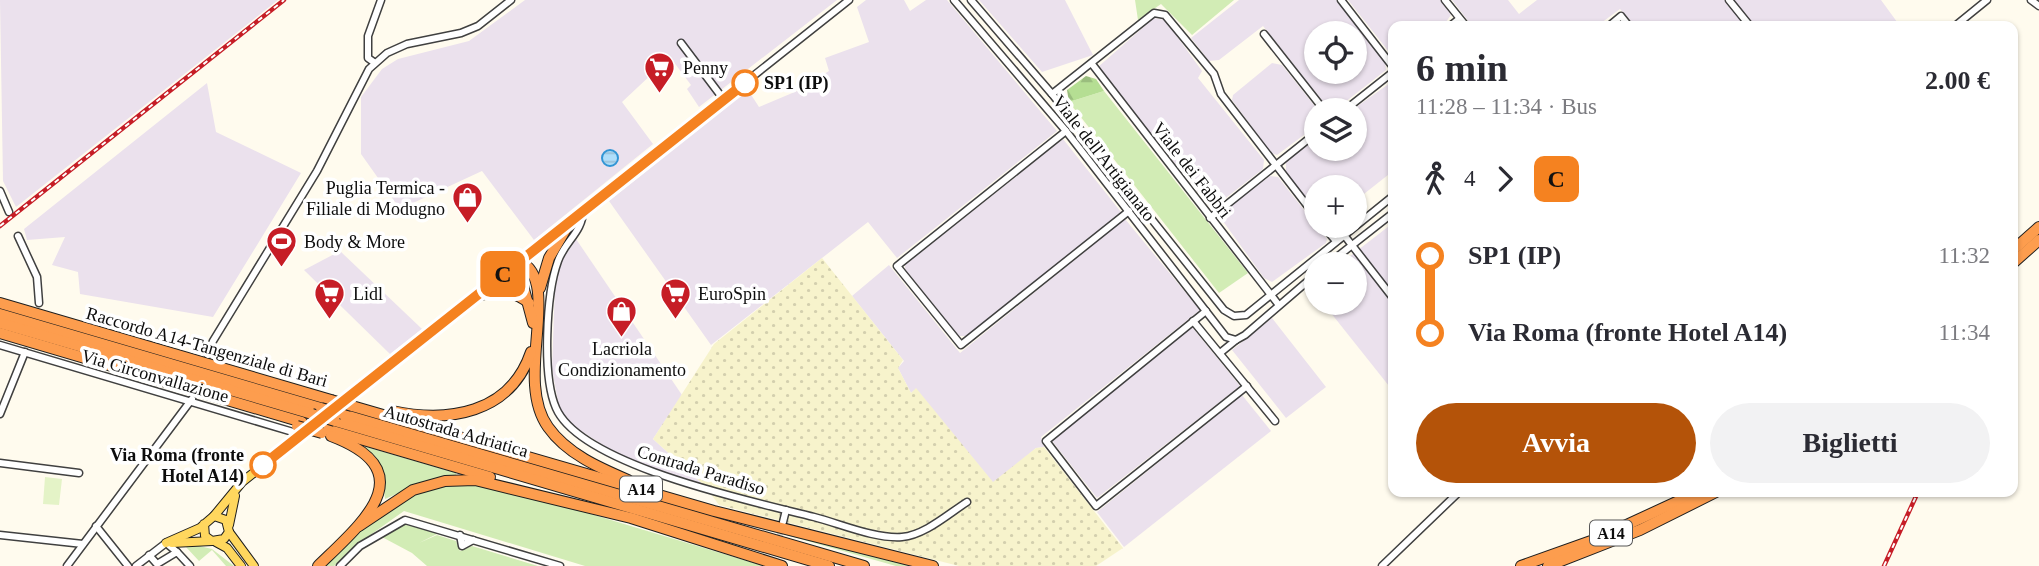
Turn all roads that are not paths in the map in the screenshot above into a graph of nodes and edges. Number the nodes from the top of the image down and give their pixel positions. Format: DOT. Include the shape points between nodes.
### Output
graph roads {
  1 [pos="381,0"];
  2 [pos="511,0"];
  3 [pos="849,0"];
  4 [pos="954,0"];
  5 [pos="971,0"];
  6 [pos="1341,0"];
  7 [pos="1445,0"];
  8 [pos="1729,0"];
  9 [pos="1987,0"];
  10 [pos="2031,0"];
  11 [pos="2039,6"];
  12 [pos="1459,19"];
  13 [pos="1456,21"];
  14 [pos="1746,21"];
  15 [pos="1961,21"];
  16 [pos="1264,34"];
  17 [pos="681,43"];
  18 [pos="1388,62"];
  19 [pos="375,63"];
  20 [pos="1092,64"];
  21 [pos="1388,73"];
  22 [pos="1052,94"];
  23 [pos="1315,98"];
  24 [pos="1359,98"];
  25 [pos="724,100"];
  26 [pos="1066,131"];
  27 [pos="1304,143"];
  28 [pos="1275,166"];
  29 [pos="0,191"];
  30 [pos="1388,200"];
  31 [pos="1304,202"];
  32 [pos="583,210"];
  33 [pos="1129,211"];
  34 [pos="9,212"];
  35 [pos="1367,216"];
  36 [pos="1388,217"];
  37 [pos="1210,218"];
  38 [pos="570,222"];
  39 [pos="2039,227"];
  40 [pos="19,236"];
  41 [pos="1333,238"];
  42 [pos="1340,238"];
  43 [pos="1346,238"];
  44 [pos="2039,240"];
  45 [pos="1336,241"];
  46 [pos="1352,245"];
  47 [pos="2018,246"];
  48 [pos="1343,252"];
  49 [pos="2018,259"];
  50 [pos="518,262"];
  51 [pos="1304,283"];
  52 [pos="540,288"];
  53 [pos="1388,292"];
  54 [pos="1270,293"];
  55 [pos="475,296"];
  56 [pos="0,303"];
  57 [pos="39,303"];
  58 [pos="529,303"];
  59 [pos="1278,304"];
  60 [pos="1206,311"];
  61 [pos="0,314"];
  62 [pos="1194,321"];
  63 [pos="0,323"];
  64 [pos="0,333"];
  65 [pos="1236,340"];
  66 [pos="0,345"];
  67 [pos="25,352"];
  68 [pos="1220,353"];
  69 [pos="208,355"];
  70 [pos="1247,386"];
  71 [pos="192,399"];
  72 [pos="354,404"];
  73 [pos="317,411"];
  74 [pos="0,414"];
  75 [pos="339,418"];
  76 [pos="1275,421"];
  77 [pos="301,427"];
  78 [pos="324,431"];
  79 [pos="0,463"];
  80 [pos="79,473"];
  81 [pos="242,482"];
  82 [pos="1454,497"];
  83 [pos="1687,497"];
  84 [pos="1706,497"];
  85 [pos="967,502"];
  86 [pos="786,510"];
  87 [pos="715,511"];
  88 [pos="214,516"];
  89 [pos="631,518"];
  90 [pos="783,522"];
  91 [pos="204,523"];
  92 [pos="96,526"];
  93 [pos="359,526"];
  94 [pos="229,530"];
  95 [pos="0,536"];
  96 [pos="214,542"];
  97 [pos="166,543"];
  98 [pos="83,544"];
  99 [pos="177,552"];
  100 [pos="149,555"];
  101 [pos="67,566"];
  102 [pos="128,566"];
  103 [pos="136,566"];
  104 [pos="190,566"];
  105 [pos="241,566"];
  106 [pos="254,566"];
  107 [pos="318,566"];
  108 [pos="340,566"];
  109 [pos="560,566"];
  110 [pos="782,566"];
  111 [pos="829,566"];
  112 [pos="864,566"];
  113 [pos="933,566"];
  114 [pos="1381,566"];
  115 [pos="1521,566"];
  116 [pos="1548,566"];
  1 -- 19 [label="street" via="366,49"];
  2 -- 19 [label="street" via="478,26 407,44"];
  3 -- 25 [label="street"];
  4 -- 26 [label="street, Viale dell'Artigianato"];
  5 -- 22 [label="street, Viale dell'Artigianato"];
  6 -- 18 [label="street"];
  7 -- 12 [label="street"];
  8 -- 14 [label="street"];
  9 -- 15 [label="street"];
  10 -- 11 [label="street"];
  12 -- 13 [label="street"];
  16 -- 23 [label="street"];
  17 -- 25 [label="street"];
  19 -- 69 [label="street"];
  20 -- 22 [label="street"];
  20 -- 28 [label="street" via="1154,13 1160,13 1214,74 1221,94"];
  20 -- 37 [label="street, Viale dei Fabbri"];
  21 -- 24 [label="street"];
  22 -- 54 [label="street, Viale dell'Artigianato" via="1224,310 1234,316 1246,315"];
  25 -- 32 [label="street"];
  26 -- 33 [label="street, Viale dell'Artigianato"];
  26 -- 33 [label="street" via="897,266 961,345"];
  27 -- 28 [label="street"];
  28 -- 31 [label="street"];
  28 -- 37 [label="street"];
  29 -- 34 [label="street"];
  30 -- 35 [label="street"];
  32 -- 38 [label="street"];
  32 -- 86 [label="street, Contrada Paradiso" via="582,226 563,251 553,284 548,362 552,399 560,416 588,439 641,468"];
  33 -- 60 [label="street, Viale dell'Artigianato"];
  36 -- 46 [label="street"];
  37 -- 54 [label="street, Viale dei Fabbri"];
  38 -- 50 [label="street"];
  38 -- 52 [label="highway" via="549,258"];
  39 -- 47 [label="highway"];
  40 -- 57 [label="street" via="37,277"];
  41 -- 45 [label="street"];
  42 -- 45 [label="street"];
  43 -- 46 [label="street"];
  44 -- 49 [label="highway"];
  45 -- 54 [label="street"];
  46 -- 48 [label="street"];
  46 -- 53 [label="street"];
  50 -- 52 [label="highway" via="532,270"];
  50 -- 55 [label="main road"];
  50 -- 58 [label="highway"];
  51 -- 59 [label="street"];
  52 -- 87 [label="highway" via="534,384 543,418 555,436 608,471"];
  54 -- 59 [label="street, Viale dei Fabbri"];
  55 -- 58 [label="highway" via="502,290 515,292"];
  55 -- 77 [label="main road"];
  56 -- 72 [label="highway, Raccordo A14-Tangenziale di Bari / A14, bridge"];
  58 -- 72 [label="highway" via="533,338 528,360 491,401 470,412 439,418"];
  59 -- 65 [label="street"];
  60 -- 62 [label="street"];
  60 -- 65 [label="street, Viale dell'Artigianato" via="1226,337"];
  61 -- 73 [label="highway, Autostrada Adriatica / A14"];
  62 -- 68 [label="street"];
  62 -- 70 [label="street" via="1046,441 1096,506"];
  63 -- 73 [label="highway, Autostrada Adriatica / A14"];
  64 -- 77 [label="highway, A14"];
  65 -- 68 [label="street"];
  66 -- 67 [label="street, Via Circonvallazione"];
  67 -- 71 [label="street, Via Circonvallazione"];
  67 -- 74 [label="street"];
  68 -- 70 [label="street"];
  70 -- 76 [label="street"];
  71 -- 77 [label="street, Via Circonvallazione"];
  71 -- 92 [label="street"];
  72 -- 87 [label="highway, Raccordo A14-Tangenziale di Bari / A14"];
  73 -- 75 [label="highway, Autostrada Adriatica / A14, bridge"];
  75 -- 111 [label="highway, Autostrada Adriatica / A14"];
  75 -- 112 [label="highway, Autostrada Adriatica / A14"];
  77 -- 78 [label="highway, A14, bridge"];
  77 -- 81 [label="main road"];
  78 -- 89 [label="highway, A14"];
  78 -- 93 [label="highway" via="359,451 379,478 378,500"];
  79 -- 80 [label="street"];
  81 -- 88 [label="main road"];
  81 -- 94 [label="main road"];
  82 -- 114 [label="street"];
  83 -- 115 [label="highway, A14" via="1606,535"];
  84 -- 116 [label="highway, A14" via="1640,530"];
  85 -- 86 [label="street, Contrada Paradiso" via="919,532 900,537"];
  86 -- 90 [label="street"];
  87 -- 113 [label="highway, Raccordo A14-Tangenziale di Bari / A14"];
  88 -- 91 [label="main road"];
  88 -- 94 [label="main road" via="226,520"];
  89 -- 93 [label="highway" via="466,479 414,490"];
  89 -- 110 [label="highway"];
  91 -- 96 [label="main road" via="204,532"];
  91 -- 97 [label="main road"];
  92 -- 98 [label="street"];
  92 -- 102 [label="street"];
  93 -- 107 [label="highway"];
  94 -- 96 [label="main road" via="224,539"];
  94 -- 106 [label="main road"];
  95 -- 98 [label="street"];
  96 -- 97 [label="main road"];
  96 -- 105 [label="main road" via="227,548"];
  97 -- 99 [label="street"];
  97 -- 100 [label="street"];
  98 -- 101 [label="street"];
  99 -- 100 [label="street" via="157,564"];
  99 -- 104 [label="street"];
  100 -- 103 [label="street"];
  108 -- 109 [label="street" via="399,522 412,521"];
}
